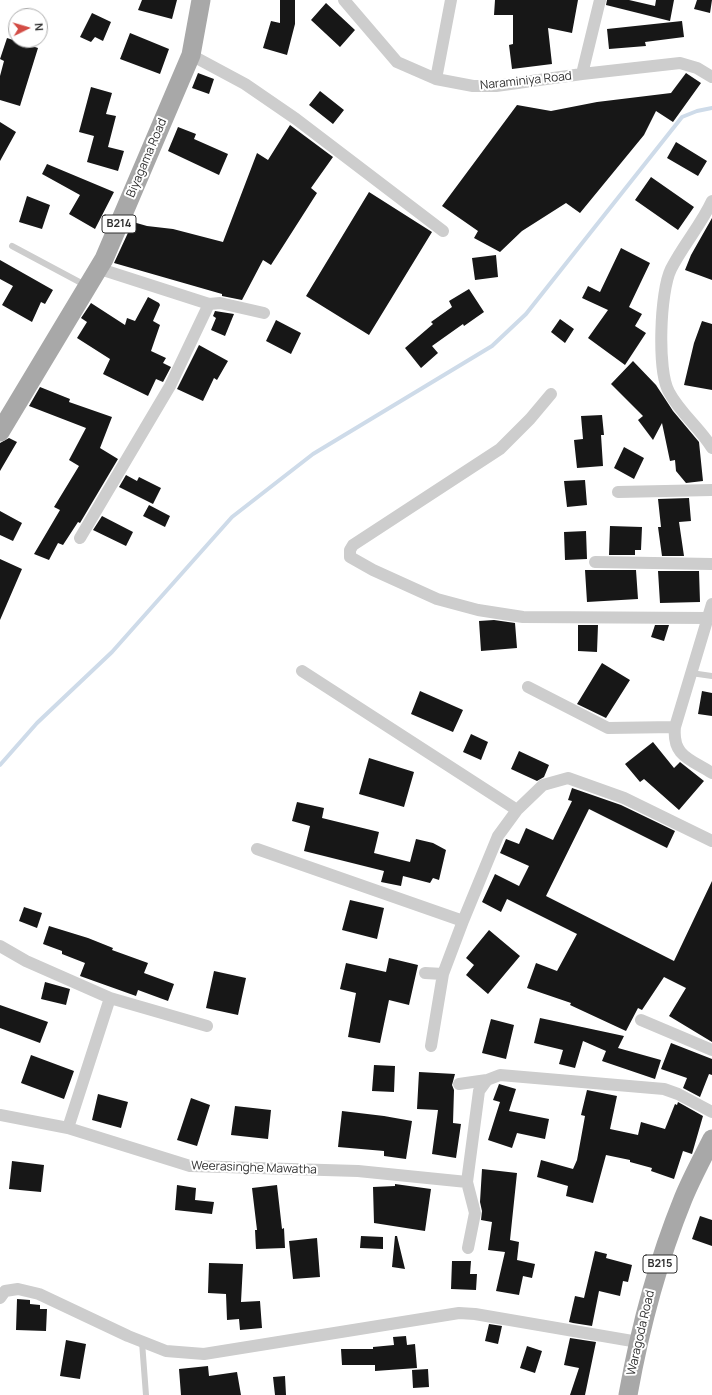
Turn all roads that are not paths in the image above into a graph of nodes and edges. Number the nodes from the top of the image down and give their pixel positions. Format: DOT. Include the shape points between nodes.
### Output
graph roads {
  1 [pos="201,0"];
  2 [pos="344,0"];
  3 [pos="451,0"];
  4 [pos="600,0"];
  5 [pos="191,55"];
  6 [pos="582,74"];
  7 [pos="712,77"];
  8 [pos="436,79"];
  9 [pos="712,201"];
  10 [pos="443,231"];
  11 [pos="12,246"];
  12 [pos="98,268"];
  13 [pos="88,287"];
  14 [pos="209,304"];
  15 [pos="264,313"];
  16 [pos="551,394"];
  17 [pos="0,432"];
  18 [pos="712,448"];
  19 [pos="712,490"];
  20 [pos="618,492"];
  21 [pos="80,538"];
  22 [pos="595,562"];
  23 [pos="712,564"];
  24 [pos="712,604"];
  25 [pos="708,618"];
  26 [pos="302,671"];
  27 [pos="691,673"];
  28 [pos="712,676"];
  29 [pos="528,687"];
  30 [pos="674,727"];
  31 [pos="712,773"];
  32 [pos="517,810"];
  33 [pos="712,841"];
  34 [pos="257,850"];
  35 [pos="463,921"];
  36 [pos="0,946"];
  37 [pos="425,974"];
  38 [pos="443,974"];
  39 [pos="110,998"];
  40 [pos="641,1020"];
  41 [pos="207,1026"];
  42 [pos="431,1046"];
  43 [pos="712,1050"];
  44 [pos="487,1080"];
  45 [pos="459,1084"];
  46 [pos="712,1112"];
  47 [pos="0,1115"];
  48 [pos="68,1128"];
  49 [pos="712,1139"];
  50 [pos="467,1182"];
  51 [pos="468,1248"];
  52 [pos="0,1298"];
  53 [pos="142,1342"];
  54 [pos="638,1342"];
  55 [pos="146,1395"];
  56 [pos="628,1395"];
  1 -- 5 [label="main road, Biyagama Road / B214"];
  2 -- 8 [label="street, Naraminiya Road" via="397,62"];
  3 -- 8 [label="street"];
  4 -- 6 [label="street"];
  5 -- 10 [label="street" via="245,84 296,119"];
  5 -- 12 [label="main road, Biyagama Road / B214"];
  6 -- 7 [label="street, Naraminiya Road" via="680,63 697,68"];
  6 -- 8 [label="street, Naraminiya Road" via="496,86 473,86"];
  9 -- 18 [label="street" via="670,270 663,302 661,336 663,371 669,392"];
  11 -- 13 [label="lane"];
  12 -- 13 [label="main road, Biyagama Road / B214"];
  12 -- 14 [label="street"];
  13 -- 17 [label="main road, Biyagama Road / B214"];
  14 -- 15 [label="street" via="220,303"];
  14 -- 21 [label="street" via="170,386"];
  16 -- 25 [label="street" via="500,449 353,545 350,557 436,599 478,610 523,617"];
  19 -- 20 [label="street"];
  22 -- 23 [label="street"];
  24 -- 25 [label="street"];
  25 -- 27 [label="street"];
  26 -- 32 [label="street"];
  27 -- 28 [label="lane"];
  27 -- 30 [label="street"];
  29 -- 30 [label="street" via="608,728"];
  30 -- 31 [label="street" via="674,740 678,750"];
  32 -- 33 [label="street" via="543,785 568,778 624,798"];
  32 -- 35 [label="street" via="498,836"];
  34 -- 35 [label="street"];
  35 -- 38 [label="street"];
  36 -- 39 [label="street" via="26,961"];
  37 -- 38 [label="street"];
  38 -- 42 [label="street"];
  39 -- 41 [label="street"];
  39 -- 48 [label="street"];
  40 -- 43 [label="street"];
  44 -- 45 [label="street"];
  44 -- 46 [label="street" via="500,1075 664,1089"];
  44 -- 50 [label="street" via="479,1092"];
  47 -- 48 [label="street, Weerasinghe Mawatha"];
  48 -- 50 [label="street, Weerasinghe Mawatha" via="190,1166 358,1172"];
  49 -- 54 [label="main road, Waragoda Road / B215" via="683,1199 652,1287"];
  50 -- 51 [label="street" via="475,1213"];
  52 -- 53 [label="street" via="6,1291 18,1289 39,1294"];
  53 -- 54 [label="street" via="166,1351 204,1354 460,1313"];
  53 -- 55 [label="lane"];
  54 -- 56 [label="main road, Waragoda Road / B215"];
}
